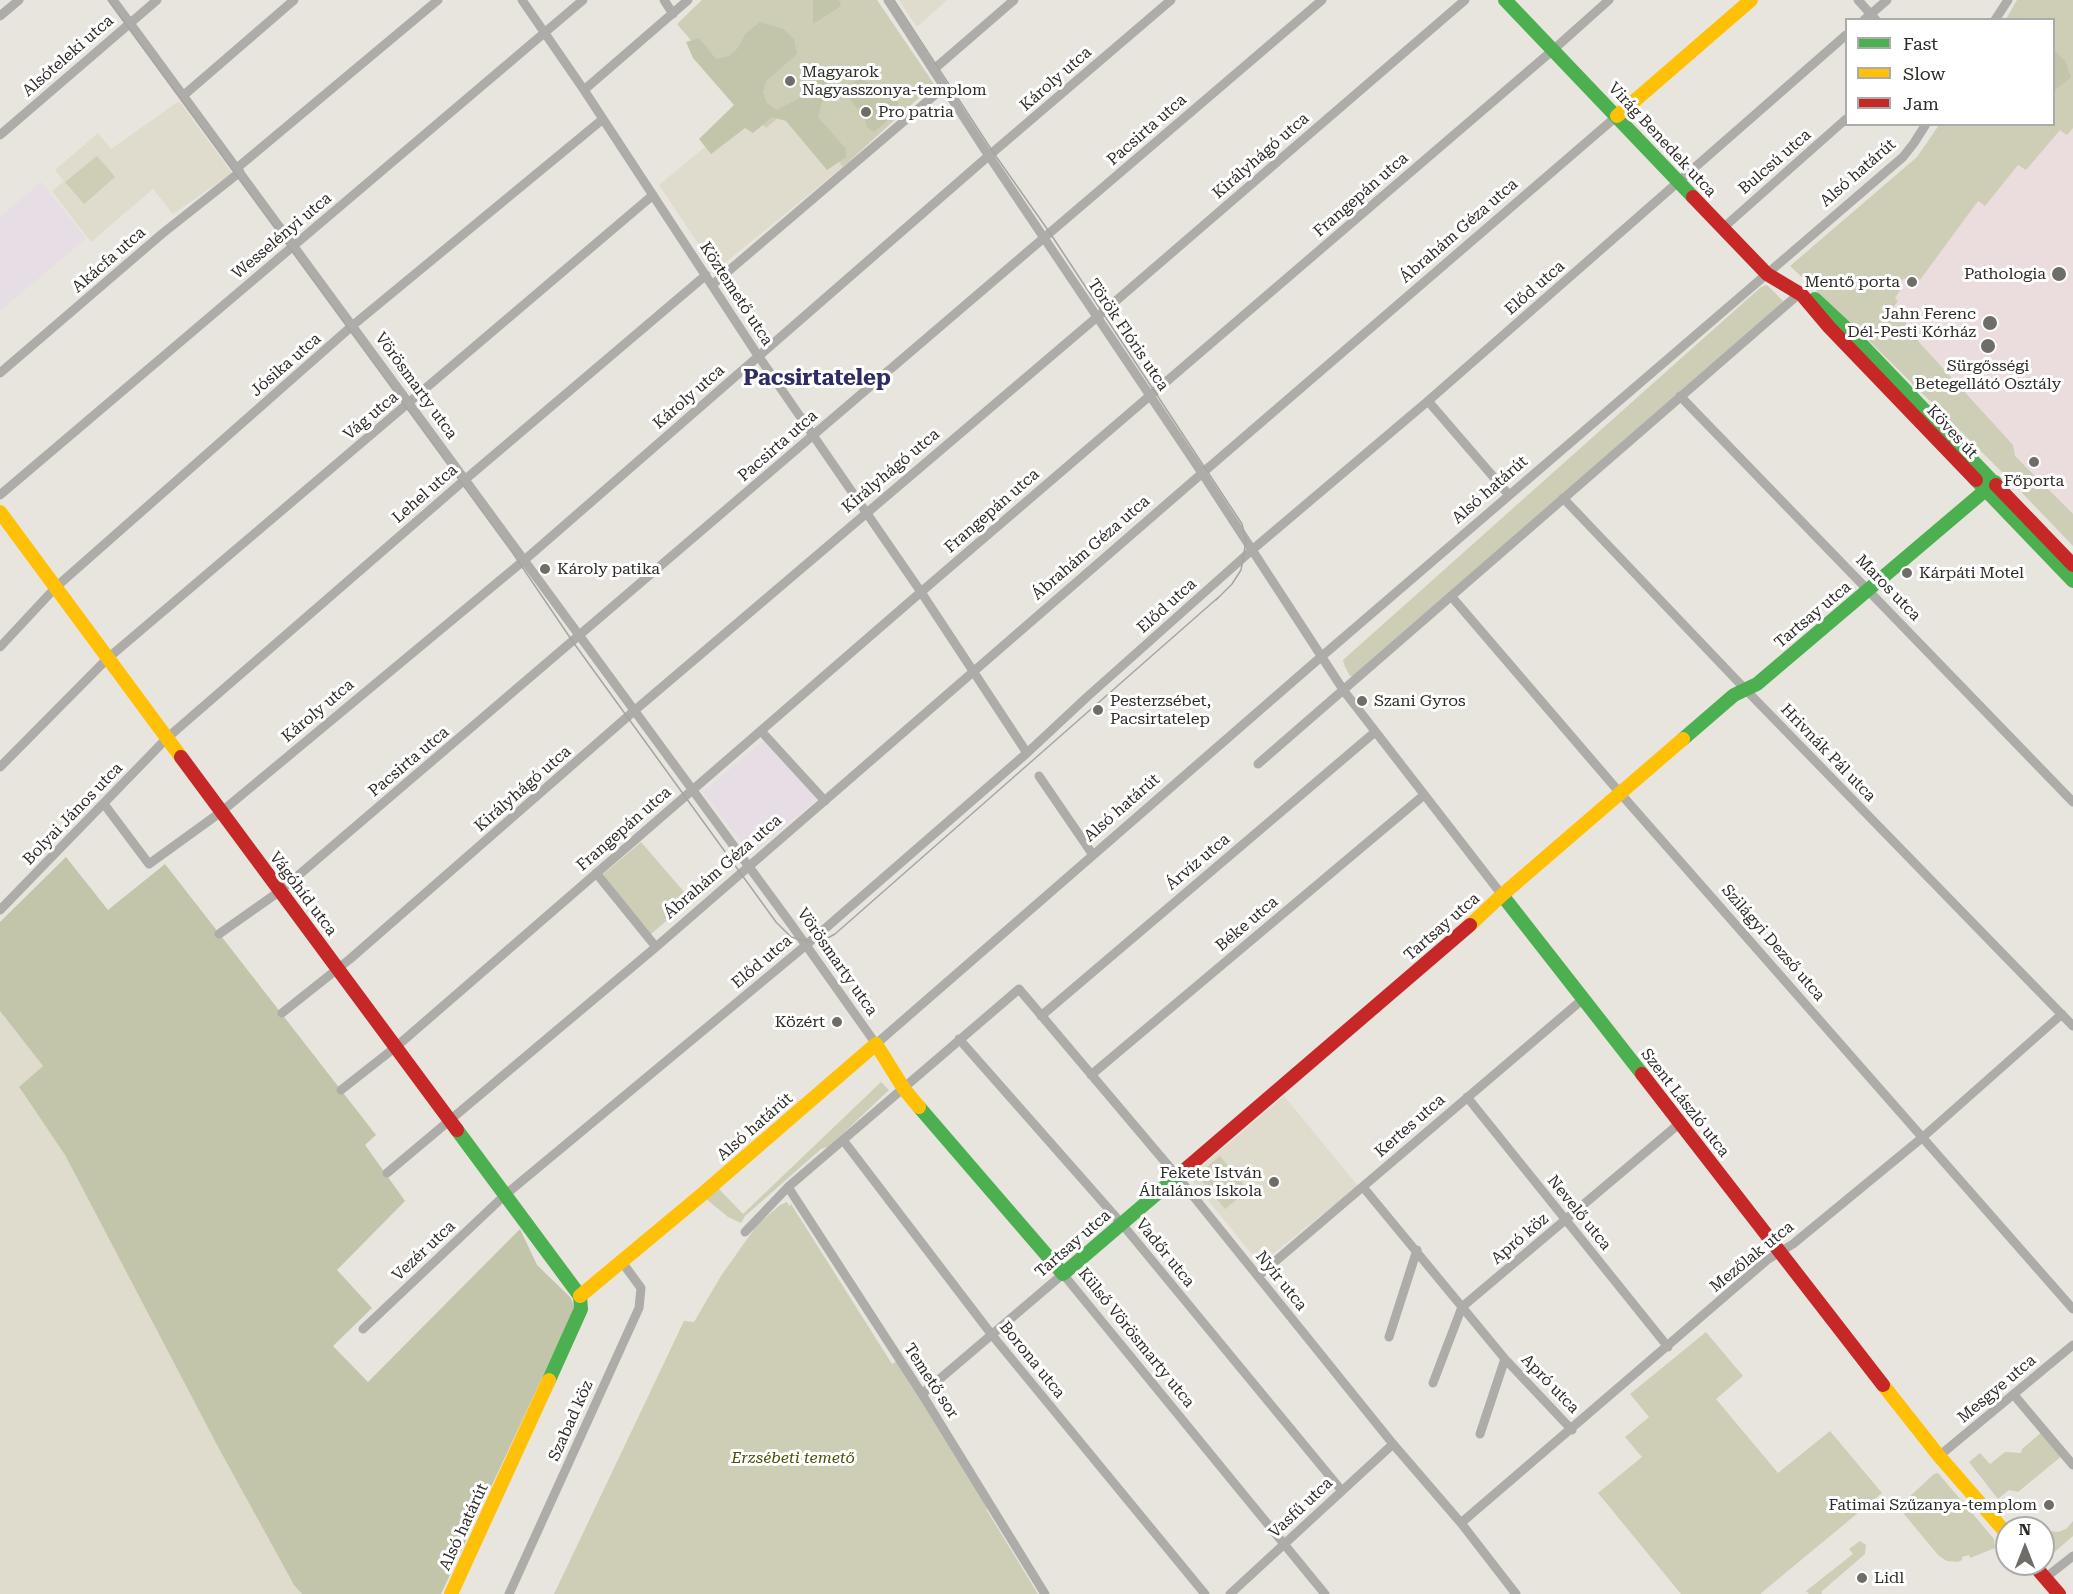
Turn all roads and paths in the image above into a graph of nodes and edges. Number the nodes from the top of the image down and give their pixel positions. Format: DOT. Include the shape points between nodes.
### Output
graph roads {
  1 [pos="19,0"];
  2 [pos="113,0"];
  3 [pos="157,0"];
  4 [pos="294,0"];
  5 [pos="438,0"];
  6 [pos="522,0"];
  7 [pos="583,0"];
  8 [pos="664,0"];
  9 [pos="688,0"];
  10 [pos="888,0"];
  11 [pos="1014,0"];
  12 [pos="1171,0"];
  13 [pos="1322,0"];
  14 [pos="1465,0"];
  15 [pos="1505,0"];
  16 [pos="1609,0"];
  17 [pos="1751,0"];
  18 [pos="1858,0"];
  19 [pos="1887,0"];
  20 [pos="2008,0"];
  21 [pos="673,14"];
  22 [pos="0,16"];
  23 [pos="1870,18"];
  24 [pos="1996,18"];
  25 [pos="129,23"];
  26 [pos="543,32"];
  27 [pos="1845,36"];
  28 [pos="1553,50"];
  29 [pos="933,70"];
  30 [pos="944,87"];
  31 [pos="584,90"];
  32 [pos="184,95"];
  33 [pos="1617,116"];
  34 [pos="603,119"];
  35 [pos="1845,120"];
  36 [pos="1925,126"];
  37 [pos="0,135"];
  38 [pos="989,156"];
  39 [pos="239,170"];
  40 [pos="1679,182"];
  41 [pos="653,195"];
  42 [pos="1723,228"];
  43 [pos="1045,237"];
  44 [pos="294,246"];
  45 [pos="1767,274"];
  46 [pos="706,275"];
  47 [pos="712,285"];
  48 [pos="1801,294"];
  49 [pos="1097,317"];
  50 [pos="352,326"];
  51 [pos="759,356"];
  52 [pos="0,373"];
  53 [pos="1150,395"];
  54 [pos="1680,396"];
  55 [pos="1428,401"];
  56 [pos="408,404"];
  57 [pos="813,435"];
  58 [pos="1202,473"];
  59 [pos="464,480"];
  60 [pos="1990,486"];
  61 [pos="0,495"];
  62 [pos="1509,495"];
  63 [pos="1563,498"];
  64 [pos="0,512"];
  65 [pos="865,512"];
  66 [pos="1252,550"];
  67 [pos="523,560"];
  68 [pos="2073,565"];
  69 [pos="2073,581"];
  70 [pos="56,587"];
  71 [pos="1868,589"];
  72 [pos="921,592"];
  73 [pos="1451,596"];
  74 [pos="579,637"];
  75 [pos="0,646"];
  76 [pos="1322,656"];
  77 [pos="107,659"];
  78 [pos="973,672"];
  79 [pos="1343,689"];
  80 [pos="1745,689"];
  81 [pos="634,711"];
  82 [pos="761,731"];
  83 [pos="1375,732"];
  84 [pos="167,738"];
  85 [pos="1027,753"];
  86 [pos="1258,764"];
  87 [pos="0,767"];
  88 [pos="1039,776"];
  89 [pos="692,790"];
  90 [pos="1620,793"];
  91 [pos="1424,795"];
  92 [pos="825,801"];
  93 [pos="2073,802"];
  94 [pos="104,804"];
  95 [pos="221,812"];
  96 [pos="1093,855"];
  97 [pos="748,867"];
  98 [pos="596,873"];
  99 [pos="280,891"];
  100 [pos="1502,895"];
  101 [pos="0,910"];
  102 [pos="219,934"];
  103 [pos="805,946"];
  104 [pos="656,947"];
  105 [pos="339,969"];
  106 [pos="1583,999"];
  107 [pos="282,1013"];
  108 [pos="2062,1014"];
  109 [pos="1041,1016"];
  110 [pos="2073,1026"];
  111 [pos="958,1039"];
  112 [pos="876,1044"];
  113 [pos="397,1046"];
  114 [pos="1090,1076"];
  115 [pos="900,1084"];
  116 [pos="341,1090"];
  117 [pos="1467,1097"];
  118 [pos="450,1120"];
  119 [pos="1680,1123"];
  120 [pos="1923,1137"];
  121 [pos="843,1140"];
  122 [pos="387,1173"];
  123 [pos="1177,1176"];
  124 [pos="788,1187"];
  125 [pos="1363,1187"];
  126 [pos="505,1195"];
  127 [pos="1566,1220"];
  128 [pos="1122,1224"];
  129 [pos="744,1232"];
  130 [pos="1417,1250"];
  131 [pos="1781,1252"];
  132 [pos="622,1262"];
  133 [pos="1063,1274"];
  134 [pos="1258,1276"];
  135 [pos="580,1296"];
  136 [pos="1462,1307"];
  137 [pos="2073,1309"];
  138 [pos="363,1329"];
  139 [pos="992,1335"];
  140 [pos="1389,1337"];
  141 [pos="2073,1345"];
  142 [pos="1668,1347"];
  143 [pos="1505,1359"];
  144 [pos="1433,1383"];
  145 [pos="922,1394"];
  146 [pos="2014,1395"];
  147 [pos="1572,1430"];
  148 [pos="1480,1434"];
  149 [pos="1393,1444"];
  150 [pos="1939,1456"];
  151 [pos="2073,1465"];
  152 [pos="1342,1491"];
  153 [pos="1995,1520"];
  154 [pos="1461,1523"];
  155 [pos="1284,1544"];
  156 [pos="2073,1556"];
  157 [pos="2045,1578"];
  158 [pos="451,1594"];
  159 [pos="509,1594"];
  160 [pos="1045,1594"];
  161 [pos="1205,1594"];
  162 [pos="1230,1594"];
  163 [pos="1325,1594"];
  164 [pos="1516,1594"];
  165 [pos="2059,1594"];
  1 -- 22 [label="street"];
  2 -- 25 [label="street, Vörösmarty utca"];
  3 -- 25 [label="street, Alsóteleki utca"];
  4 -- 32 [label="street"];
  5 -- 39 [label="street, Akácfa utca"];
  6 -- 26 [label="street, Köztemető utca"];
  7 -- 26 [label="street, Wesselényi utca"];
  8 -- 21 [label="street"];
  9 -- 21 [label="street"];
  10 -- 29 [label="street, Török Flóris utca"];
  11 -- 29 [label="street"];
  12 -- 38 [label="street, Károly utca"];
  13 -- 43 [label="street, Pacsirta utca"];
  14 -- 49 [label="street, Királyhágó utca"];
  15 -- 28 [label="street, Virág Benedek utca"];
  16 -- 28 [label="street, Frangepán utca"];
  17 -- 33 [label="street, Ábrahám Géza utca"];
  18 -- 23 [label="street"];
  19 -- 23 [label="street"];
  20 -- 24 [label="street"];
  21 -- 31 [label="street"];
  25 -- 32 [label="street, Vörösmarty utca"];
  25 -- 37 [label="street, Alsóteleki utca"];
  26 -- 31 [label="street, Köztemető utca"];
  26 -- 44 [label="street, Wesselényi utca"];
  27 -- 40 [label="street, Előd utca"];
  28 -- 33 [label="street, Virág Benedek utca"];
  28 -- 53 [label="street, Frangepán utca"];
  29 -- 30 [label="street, Török Flóris utca"];
  30 -- 38 [label="street, Török Flóris utca"];
  30 -- 47 [label="street"];
  31 -- 34 [label="street, Köztemető utca"];
  32 -- 39 [label="street, Vörösmarty utca"];
  33 -- 40 [label="street, Virág Benedek utca"];
  33 -- 58 [label="street, Ábrahám Géza utca"];
  34 -- 41 [label="street, Köztemető utca"];
  34 -- 50 [label="street, Jósika utca"];
  35 -- 42 [label="street, Bulcsú utca"];
  36 -- 45 [label="street, Alsó határút" via="1903,157"];
  38 -- 43 [label="street, Török Flóris utca"];
  38 -- 51 [label="street, Károly utca"];
  39 -- 44 [label="street, Vörösmarty utca"];
  39 -- 52 [label="street, Akácfa utca"];
  40 -- 42 [label="street, Virág Benedek utca"];
  40 -- 55 [label="street, Előd utca"];
  41 -- 46 [label="street, Köztemető utca"];
  41 -- 56 [label="street, Vág utca"];
  42 -- 45 [label="street, Virág Benedek utca"];
  43 -- 49 [label="street, Török Flóris utca"];
  43 -- 57 [label="street, Pacsirta utca"];
  44 -- 50 [label="street, Vörösmarty utca"];
  44 -- 61 [label="street, Wesselényi utca"];
  45 -- 48 [label="street, Virág Benedek utca"];
  45 -- 62 [label="street, Alsó határút"];
  46 -- 47 [label="street, Köztemető utca"];
  46 -- 59 [label="street, Lehel utca"];
  47 -- 51 [label="street, Köztemető utca"];
  48 -- 54 [label="street"];
  48 -- 60 [label="street, Köves út" via="1812,297 1845,327 1859,350"];
  49 -- 53 [label="street, Török Flóris utca"];
  49 -- 65 [label="street, Királyhágó utca"];
  50 -- 56 [label="street, Vörösmarty utca"];
  50 -- 70 [label="street, Jósika utca"];
  51 -- 57 [label="street, Köztemető utca"];
  51 -- 67 [label="street, Károly utca"];
  53 -- 58 [label="street, Török Flóris utca"];
  53 -- 72 [label="street, Frangepán utca"];
  54 -- 63 [label="street"];
  54 -- 71 [label="street, Maros utca"];
  55 -- 62 [label="street"];
  55 -- 66 [label="street, Előd utca"];
  56 -- 59 [label="street, Vörösmarty utca"];
  56 -- 77 [label="street, Vág utca"];
  57 -- 65 [label="street, Köztemető utca"];
  57 -- 74 [label="street, Pacsirta utca"];
  58 -- 66 [label="street, Török Flóris utca"];
  58 -- 78 [label="street, Ábrahám Géza utca"];
  59 -- 67 [label="street, Vörösmarty utca"];
  59 -- 84 [label="street, Lehel utca"];
  60 -- 68 [label="street" via="2005,493"];
  60 -- 69 [label="street, Köves út"];
  60 -- 71 [label="street, Tartsay utca"];
  62 -- 76 [label="street, Alsó határút"];
  63 -- 73 [label="street"];
  63 -- 80 [label="street, Hrivnák Pál utca"];
  64 -- 70 [label="street, Vágóhíd utca"];
  65 -- 72 [label="street, Köztemető utca"];
  65 -- 81 [label="street, Királyhágó utca"];
  66 -- 76 [label="street, Török Flóris utca"];
  66 -- 85 [label="street, Előd utca"];
  67 -- 74 [label="street, Vörösmarty utca"];
  67 -- 95 [label="street, Károly utca"];
  70 -- 75 [label="street, Jósika utca"];
  70 -- 77 [label="street, Vágóhíd utca"];
  71 -- 80 [label="street, Tartsay utca" via="1757,684"];
  71 -- 93 [label="street, Maros utca"];
  72 -- 78 [label="street, Köztemető utca"];
  72 -- 82 [label="street, Frangepán utca"];
  73 -- 79 [label="street"];
  73 -- 90 [label="street, Szilágyi Dezső utca"];
  74 -- 81 [label="street, Vörösmarty utca"];
  74 -- 99 [label="street, Pacsirta utca"];
  76 -- 79 [label="street, Török Flóris utca"];
  76 -- 96 [label="street, Alsó határút"];
  77 -- 84 [label="street, Vágóhíd utca"];
  77 -- 87 [label="street, Vág utca"];
  78 -- 85 [label="street, Köztemető utca"];
  78 -- 92 [label="street, Ábrahám Géza utca"];
  79 -- 83 [label="street, Szent László utca"];
  79 -- 86 [label="street"];
  80 -- 90 [label="street, Tartsay utca" via="1734,694"];
  80 -- 108 [label="street, Hrivnák Pál utca"];
  81 -- 89 [label="street, Vörösmarty utca"];
  81 -- 105 [label="street, Királyhágó utca"];
  82 -- 89 [label="street, Frangepán utca"];
  82 -- 92 [label="street"];
  83 -- 91 [label="street, Szent László utca"];
  83 -- 109 [label="street, Árvíz utca"];
  84 -- 94 [label="street, Bolyai János utca"];
  84 -- 95 [label="street, Vágóhíd utca"];
  85 -- 103 [label="street, Előd utca"];
  88 -- 96 [label="street"];
  89 -- 97 [label="street, Vörösmarty utca"];
  89 -- 98 [label="street, Frangepán utca"];
  90 -- 100 [label="street, Tartsay utca"];
  90 -- 120 [label="street, Szilágyi Dezső utca"];
  91 -- 100 [label="street, Szent László utca"];
  91 -- 114 [label="street, Béke utca"];
  92 -- 97 [label="street, Ábrahám Géza utca"];
  94 -- 95 [label="street, Károly utca" via="149,864"];
  94 -- 101 [label="street, Bolyai János utca"];
  95 -- 99 [label="street, Vágóhíd utca"];
  96 -- 112 [label="street, Alsó határút"];
  97 -- 103 [label="street, Vörösmarty utca"];
  97 -- 104 [label="street, Ábrahám Géza utca"];
  98 -- 104 [label="street"];
  98 -- 113 [label="street, Frangepán utca"];
  99 -- 102 [label="street, Pacsirta utca"];
  99 -- 105 [label="street, Vágóhíd utca"];
  100 -- 106 [label="street, Szent László utca"];
  100 -- 123 [label="street, Tartsay utca"];
  103 -- 112 [label="street, Vörösmarty utca"];
  103 -- 126 [label="street, Előd utca"];
  104 -- 118 [label="street, Ábrahám Géza utca"];
  105 -- 107 [label="street, Királyhágó utca"];
  105 -- 113 [label="street, Vágóhíd utca"];
  106 -- 117 [label="street, Kertes utca"];
  106 -- 119 [label="street, Szent László utca"];
  108 -- 110 [label="street, Hrivnák Pál utca"];
  108 -- 120 [label="street, Mezőlak utca"];
  109 -- 111 [label="street, Nyír utca" via="1019,989"];
  109 -- 114 [label="street, Nyír utca"];
  111 -- 115 [label="street"];
  111 -- 128 [label="street, Vadőr utca"];
  112 -- 115 [label="street, Vörösmarty utca"];
  112 -- 132 [label="street, Alsó határút"];
  113 -- 116 [label="street, Frangepán utca"];
  113 -- 118 [label="street, Vágóhíd utca"];
  114 -- 123 [label="street, Nyír utca"];
  115 -- 121 [label="street"];
  115 -- 133 [label="street, Külső Vörösmarty utca"];
  117 -- 125 [label="street, Kertes utca"];
  117 -- 127 [label="street, Nevelő utca"];
  118 -- 122 [label="street, Ábrahám Géza utca"];
  118 -- 126 [label="street, Vágóhíd utca"];
  119 -- 127 [label="street, Apró köz"];
  119 -- 131 [label="street, Szent László utca"];
  120 -- 131 [label="street, Mezőlak utca"];
  120 -- 137 [label="street, Szilágyi Dezső utca"];
  121 -- 124 [label="street"];
  121 -- 139 [label="street, Borona utca"];
  123 -- 128 [label="street, Tartsay utca"];
  123 -- 134 [label="street, Nyír utca"];
  124 -- 129 [label="street"];
  124 -- 145 [label="street, Temető sor"];
  125 -- 130 [label="street, Apró utca"];
  125 -- 134 [label="street, Kertes utca"];
  126 -- 135 [label="street, Vágóhíd utca"];
  126 -- 138 [label="street, Vezér utca"];
  127 -- 136 [label="street, Apró köz"];
  127 -- 142 [label="street, Nevelő utca"];
  128 -- 133 [label="street, Tartsay utca"];
  128 -- 152 [label="street, Vadőr utca"];
  130 -- 136 [label="street, Apró utca"];
  130 -- 140 [label="street"];
  131 -- 142 [label="street, Mezőlak utca"];
  131 -- 150 [label="street, Szent László utca"];
  132 -- 135 [label="street, Alsó határút"];
  132 -- 159 [label="street, Szabad köz" via="641,1288 639,1308"];
  133 -- 139 [label="street, Tartsay utca"];
  133 -- 155 [label="street, Külső Vörösmarty utca"];
  134 -- 149 [label="street, Nyír utca"];
  135 -- 158 [label="street, Alsó határút" via="581,1309"];
  136 -- 143 [label="street, Apró utca"];
  136 -- 144 [label="street"];
  139 -- 145 [label="street, Tartsay utca"];
  139 -- 161 [label="street, Borona utca"];
  141 -- 146 [label="street, Mesgye utca"];
  142 -- 147 [label="street, Mezőlak utca"];
  143 -- 147 [label="street, Apró utca"];
  143 -- 148 [label="street, Apró utca"];
  145 -- 160 [label="street, Temető sor"];
  146 -- 150 [label="street, Mesgye utca"];
  146 -- 151 [label="street"];
  147 -- 154 [label="street, Mezőlak utca"];
  149 -- 152 [label="street, Vasfű utca"];
  149 -- 154 [label="street, Nyír utca"];
  150 -- 153 [label="street, Szent László utca"];
  152 -- 155 [label="street, Vasfű utca"];
  154 -- 164 [label="street, Nyír utca"];
  155 -- 162 [label="street, Vasfű utca"];
  155 -- 163 [label="street, Külső Vörösmarty utca"];
  156 -- 157 [label="street"];
  157 -- 165 [label="street"];
}
